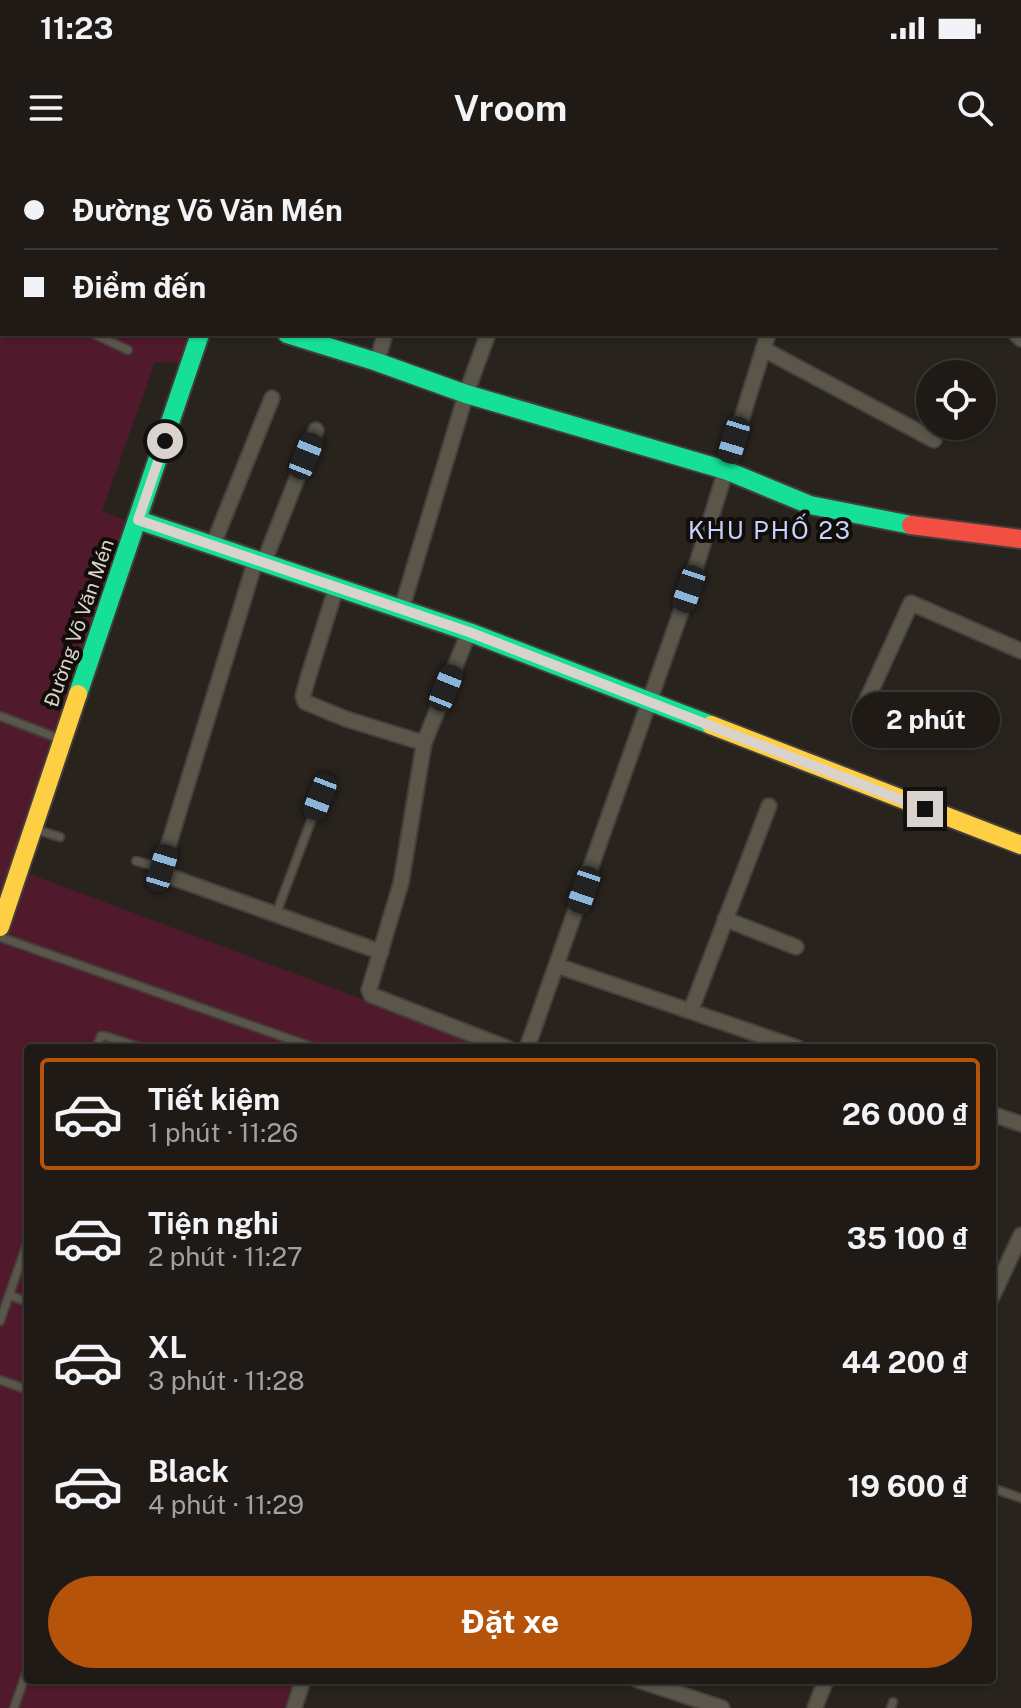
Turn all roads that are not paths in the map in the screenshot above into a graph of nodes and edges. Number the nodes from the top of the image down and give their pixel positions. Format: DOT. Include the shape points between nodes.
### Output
graph roads {
  1 [pos="199,336"];
  2 [pos="298,336"];
  3 [pos="384,336"];
  4 [pos="487,336"];
  5 [pos="767,336"];
  6 [pos="107,337"];
  7 [pos="321,340"];
  8 [pos="763,349"];
  9 [pos="128,350"];
  10 [pos="377,362"];
  11 [pos="466,394"];
  12 [pos="272,398"];
  13 [pos="316,430"];
  14 [pos="916,430"];
  15 [pos="725,470"];
  16 [pos="138,520"];
  17 [pos="1021,539"];
  18 [pos="213,545"];
  19 [pos="260,560"];
  20 [pos="336,588"];
  21 [pos="401,611"];
  22 [pos="469,632"];
  23 [pos="1021,651"];
  24 [pos="651,702"];
  25 [pos="0,716"];
  26 [pos="859,717"];
  27 [pos="62,740"];
  28 [pos="424,743"];
  29 [pos="320,797"];
  30 [pos="769,806"];
  31 [pos="32,829"];
  32 [pos="60,837"];
  33 [pos="1021,845"];
  34 [pos="136,861"];
  35 [pos="162,868"];
  36 [pos="276,914"];
  37 [pos="725,919"];
  38 [pos="0,927"];
  39 [pos="0,937"];
  40 [pos="796,947"];
  41 [pos="381,952"];
  42 [pos="558,966"];
  43 [pos="691,1010"];
  44 [pos="98,1044"];
  45 [pos="130,1044"];
  46 [pos="304,1044"];
  47 [pos="497,1044"];
  48 [pos="529,1044"];
  49 [pos="787,1044"];
  50 [pos="996,1115"];
  51 [pos="1021,1124"];
  52 [pos="1021,1235"];
  53 [pos="24,1252"];
  54 [pos="996,1288"];
  55 [pos="9,1295"];
  56 [pos="24,1301"];
  57 [pos="0,1321"];
  58 [pos="0,1380"];
  59 [pos="24,1389"];
  60 [pos="996,1489"];
  61 [pos="1021,1498"];
  62 [pos="24,1679"];
  63 [pos="302,1684"];
  64 [pos="650,1684"];
  65 [pos="824,1684"];
  66 [pos="14,1708"];
  67 [pos="294,1708"];
  68 [pos="722,1708"];
  69 [pos="815,1708"];
  1 -- 16 [label="street, Đường Võ Văn Mén"];
  2 -- 7 [label="street"];
  3 -- 10 [label="street"];
  4 -- 11 [label="street"];
  5 -- 8 [label="street"];
  6 -- 9 [label="lane"];
  7 -- 10 [label="street"];
  8 -- 14 [label="street"];
  8 -- 15 [label="street"];
  10 -- 11 [label="street"];
  11 -- 15 [label="street"];
  11 -- 21 [label="street"];
  12 -- 18 [label="street"];
  13 -- 19 [label="street"];
  15 -- 17 [label="street" via="810,505"];
  15 -- 24 [label="street"];
  16 -- 18 [label="street"];
  16 -- 27 [label="street, Đường Võ Văn Mén"];
  18 -- 19 [label="street"];
  19 -- 20 [label="street"];
  19 -- 35 [label="street"];
  20 -- 21 [label="street"];
  20 -- 28 [label="street" via="305,702"];
  21 -- 22 [label="street"];
  22 -- 24 [label="street"];
  22 -- 28 [label="street"];
  23 -- 26 [label="street" via="911,603"];
  24 -- 33 [label="street"];
  24 -- 42 [label="street"];
  25 -- 27 [label="lane"];
  27 -- 31 [label="street, Đường Võ Văn Mén"];
  28 -- 41 [label="street" via="401,883"];
  29 -- 36 [label="lane"];
  30 -- 37 [label="street"];
  31 -- 32 [label="lane"];
  31 -- 38 [label="street, Đường Võ Văn Mén"];
  34 -- 35 [label="lane"];
  35 -- 36 [label="street" via="160,873"];
  36 -- 41 [label="street"];
  37 -- 40 [label="street"];
  37 -- 43 [label="street"];
  39 -- 46 [label="lane"];
  41 -- 47 [label="street" via="371,995"];
  42 -- 43 [label="street"];
  42 -- 48 [label="street"];
  43 -- 49 [label="street"];
  44 -- 45 [label="lane" via="101,1036"];
  50 -- 51 [label="street"];
  52 -- 54 [label="street"];
  53 -- 55 [label="lane"];
  55 -- 56 [label="lane"];
  55 -- 57 [label="lane"];
  58 -- 59 [label="lane"];
  60 -- 61 [label="lane"];
  62 -- 66 [label="lane"];
  63 -- 67 [label="street"];
  64 -- 68 [label="street"];
  65 -- 69 [label="street"];
}
